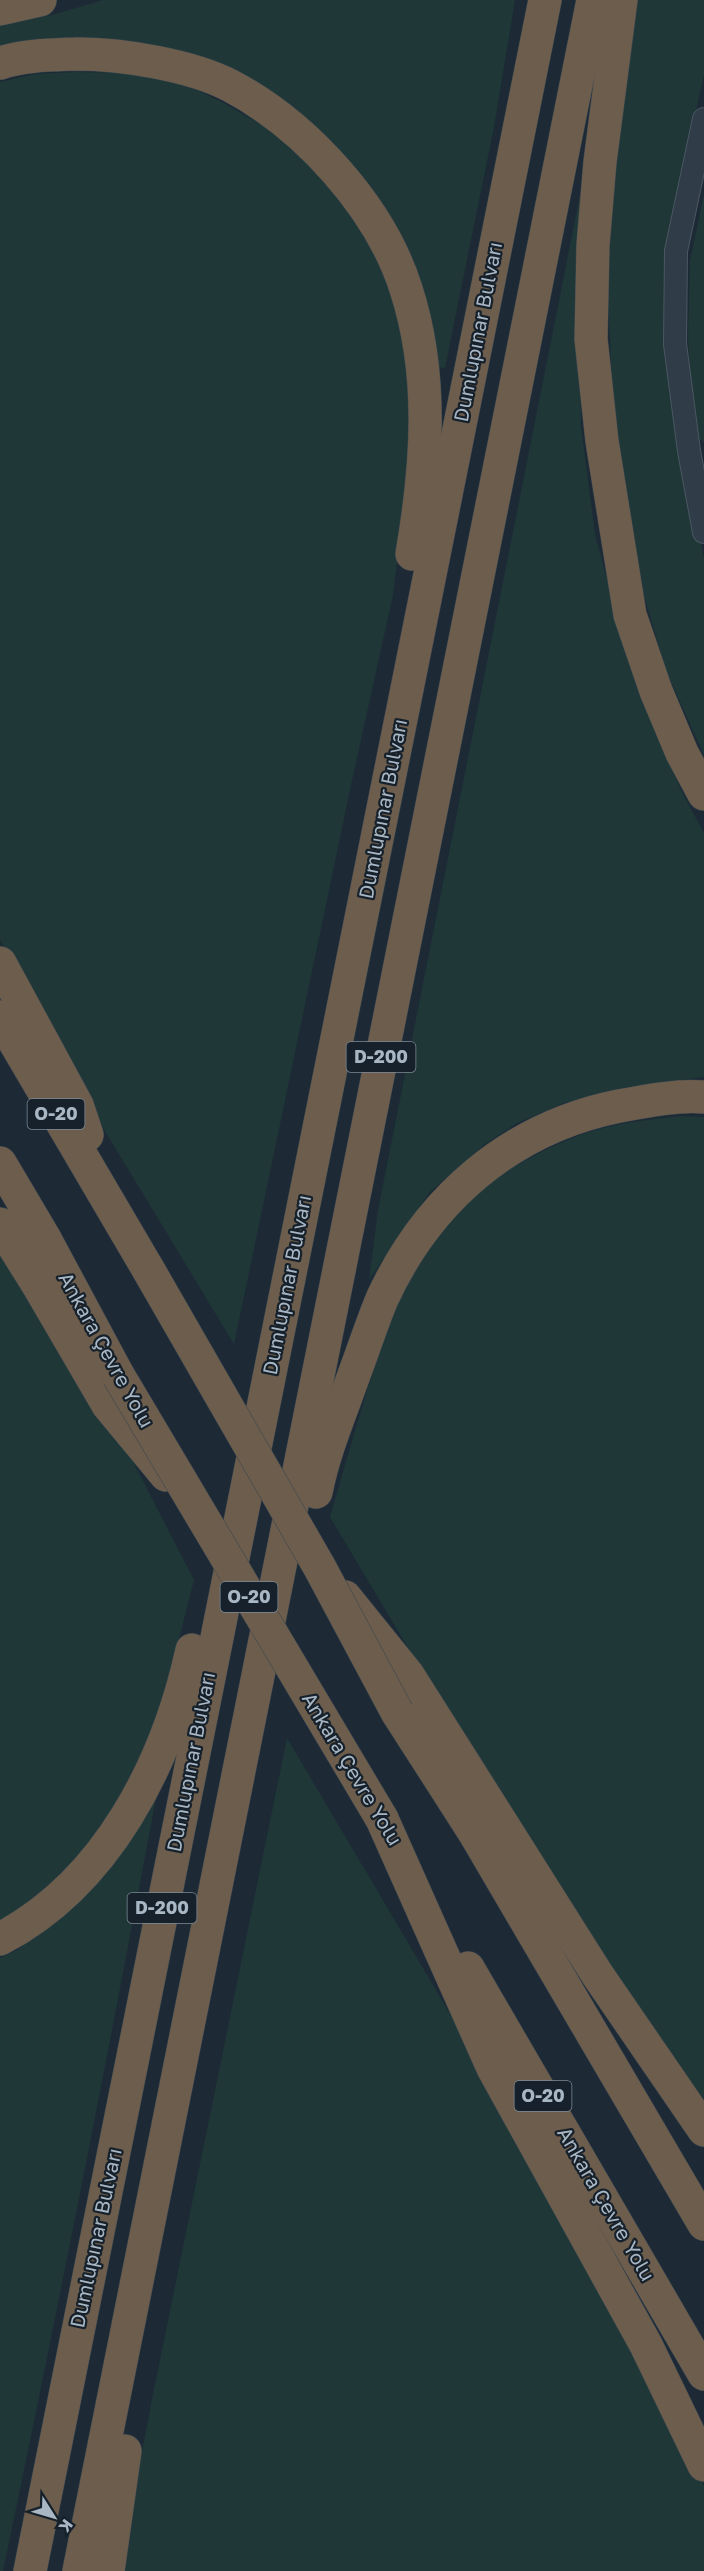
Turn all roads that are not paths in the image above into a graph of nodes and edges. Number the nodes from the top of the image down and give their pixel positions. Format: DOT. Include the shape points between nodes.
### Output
graph roads {
  1 [pos="40,0"];
  2 [pos="545,0"];
  3 [pos="593,0"];
  4 [pos="621,0"];
  5 [pos="0,9"];
  6 [pos="0,63"];
  7 [pos="704,119"];
  8 [pos="704,532"];
  9 [pos="704,794"];
  10 [pos="0,963"];
  11 [pos="0,1017"];
  12 [pos="704,1097"];
  13 [pos="0,1163"];
  14 [pos="112,1211"];
  15 [pos="0,1224"];
  16 [pos="296,1246"];
  17 [pos="113,1390"];
  18 [pos="320,1568"];
  19 [pos="382,1818"];
  20 [pos="0,1939"];
  21 [pos="170,2115"];
  22 [pos="704,2130"];
  23 [pos="704,2224"];
  24 [pos="704,2374"];
  25 [pos="704,2465"];
  26 [pos="30,2571"];
  27 [pos="79,2571"];
  28 [pos="108,2571"];
  1 -- 5 [label="highway"];
  2 -- 16 [label="highway, Dumlupınar Bulvarı / D-200"];
  3 -- 21 [label="highway, D-200"];
  4 -- 9 [label="highway" via="600,162 591,339 602,441 630,615 656,692"];
  6 -- 16 [label="highway" via="49,55 144,59 230,86 279,118 335,168 386,243 406,288 426,401 418,514 360,830"];
  7 -- 8 [label="street" via="676,251 675,344"];
  10 -- 14 [label="highway" via="77,1105"];
  11 -- 14 [label="highway, O-20"];
  12 -- 21 [label="highway" via="646,1101 601,1110 554,1125 510,1148 475,1173 442,1205 382,1299 322,1460 270,1711"];
  13 -- 17 [label="highway, Ankara Çevre Yolu / O-20" via="45,1239"];
  14 -- 18 [label="highway, O-20, bridge"];
  15 -- 17 [label="highway"];
  16 -- 20 [label="highway" via="242,1402 184,1686 162,1749 110,1842 88,1869 57,1900"];
  16 -- 26 [label="highway, Dumlupınar Bulvarı / D-200"];
  17 -- 19 [label="highway, Ankara Çevre Yolu / O-20, bridge" via="205,1523"];
  18 -- 22 [label="highway, bridge" via="408,1675 597,1974"];
  18 -- 23 [label="highway, O-20, bridge" via="397,1712 474,1832"];
  19 -- 24 [label="highway, Ankara Çevre Yolu / O-20"];
  19 -- 25 [label="highway" via="493,2068 646,2345"];
  21 -- 27 [label="highway, D-200"];
  21 -- 28 [label="highway"];
}
